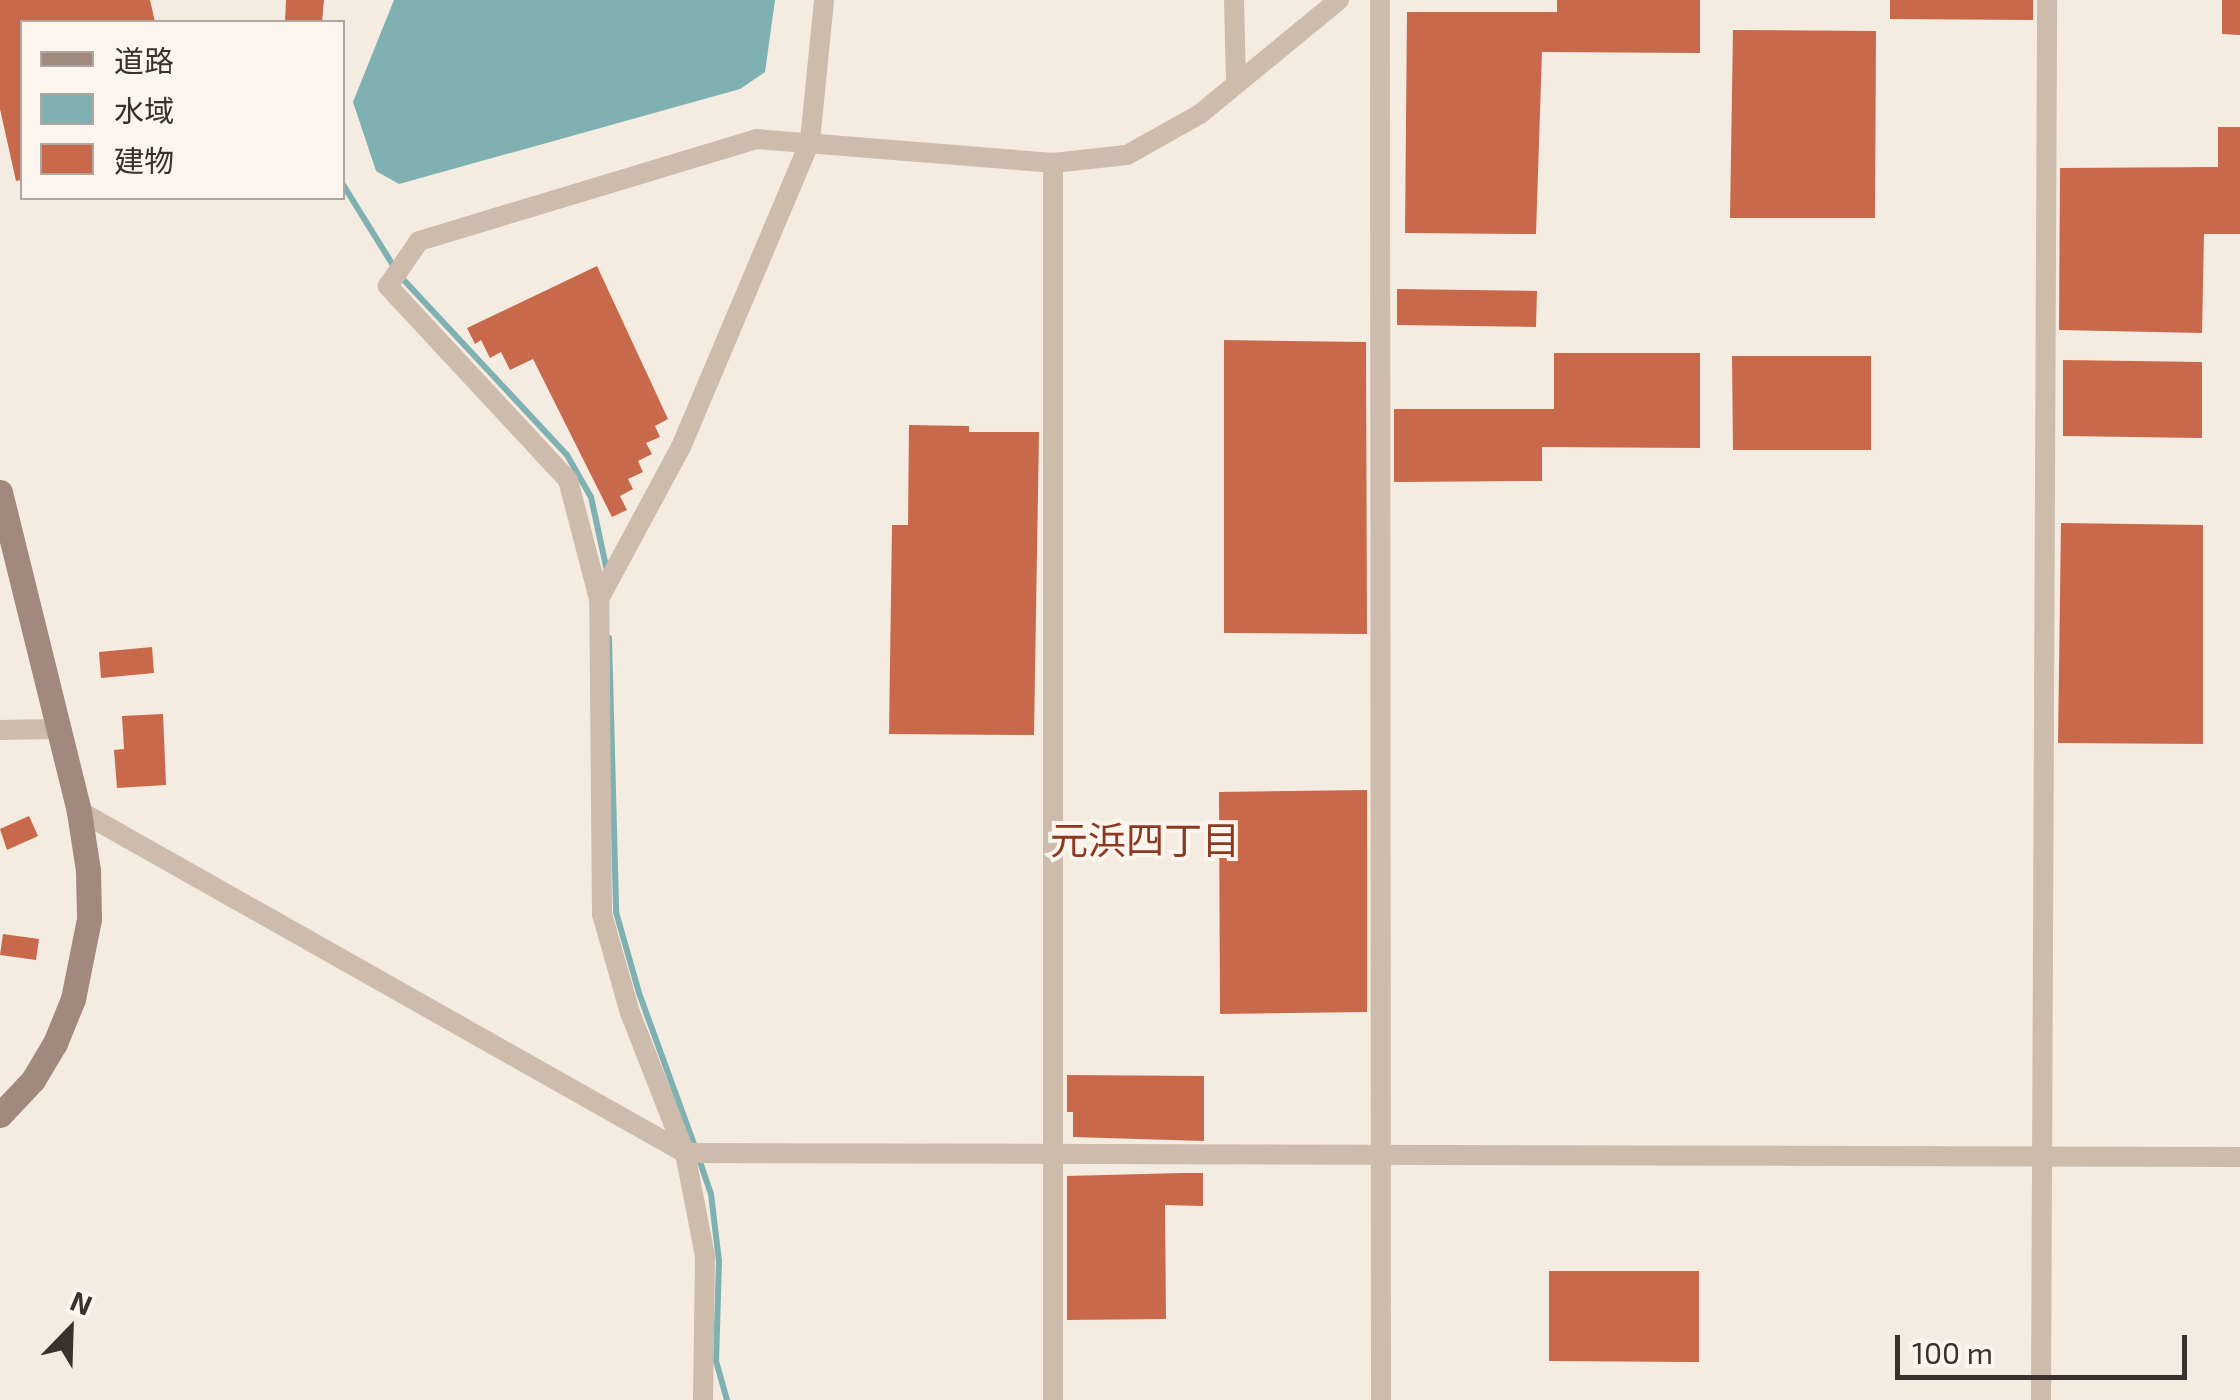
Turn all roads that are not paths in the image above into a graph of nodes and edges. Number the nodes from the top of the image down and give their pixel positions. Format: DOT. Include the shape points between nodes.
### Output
graph roads {
  1 [pos="824,0"];
  2 [pos="1234,0"];
  3 [pos="1339,0"];
  4 [pos="1380,0"];
  5 [pos="2047,0"];
  6 [pos="1236,84"];
  7 [pos="810,141"];
  8 [pos="1053,163"];
  9 [pos="0,492"];
  10 [pos="599,598"];
  11 [pos="56,728"];
  12 [pos="0,730"];
  13 [pos="76,809"];
  14 [pos="0,1115"];
  15 [pos="694,1154"];
  16 [pos="1056,1154"];
  17 [pos="1382,1155"];
  18 [pos="2040,1157"];
  19 [pos="2240,1158"];
  20 [pos="703,1400"];
  21 [pos="1053,1400"];
  22 [pos="1381,1400"];
  23 [pos="2041,1400"];
  1 -- 7 [label="street"];
  2 -- 6 [label="street"];
  3 -- 6 [label="street"];
  4 -- 17 [label="street"];
  5 -- 18 [label="street"];
  6 -- 8 [label="street" via="1200,114 1127,154"];
  7 -- 8 [label="street"];
  7 -- 10 [label="street" via="681,447"];
  7 -- 10 [label="street" via="756,139 419,241 388,286 568,480"];
  8 -- 16 [label="street"];
  9 -- 11 [label="street"];
  10 -- 15 [label="street" via="602,914 630,1013"];
  11 -- 12 [label="street"];
  11 -- 13 [label="street"];
  13 -- 14 [label="street" via="89,919 77,984 55,1043"];
  13 -- 15 [label="street"];
  15 -- 16 [label="street"];
  15 -- 20 [label="street" via="705,1256"];
  16 -- 17 [label="street"];
  16 -- 21 [label="street"];
  17 -- 18 [label="street"];
  17 -- 22 [label="street"];
  18 -- 19 [label="street"];
  18 -- 23 [label="street"];
}
